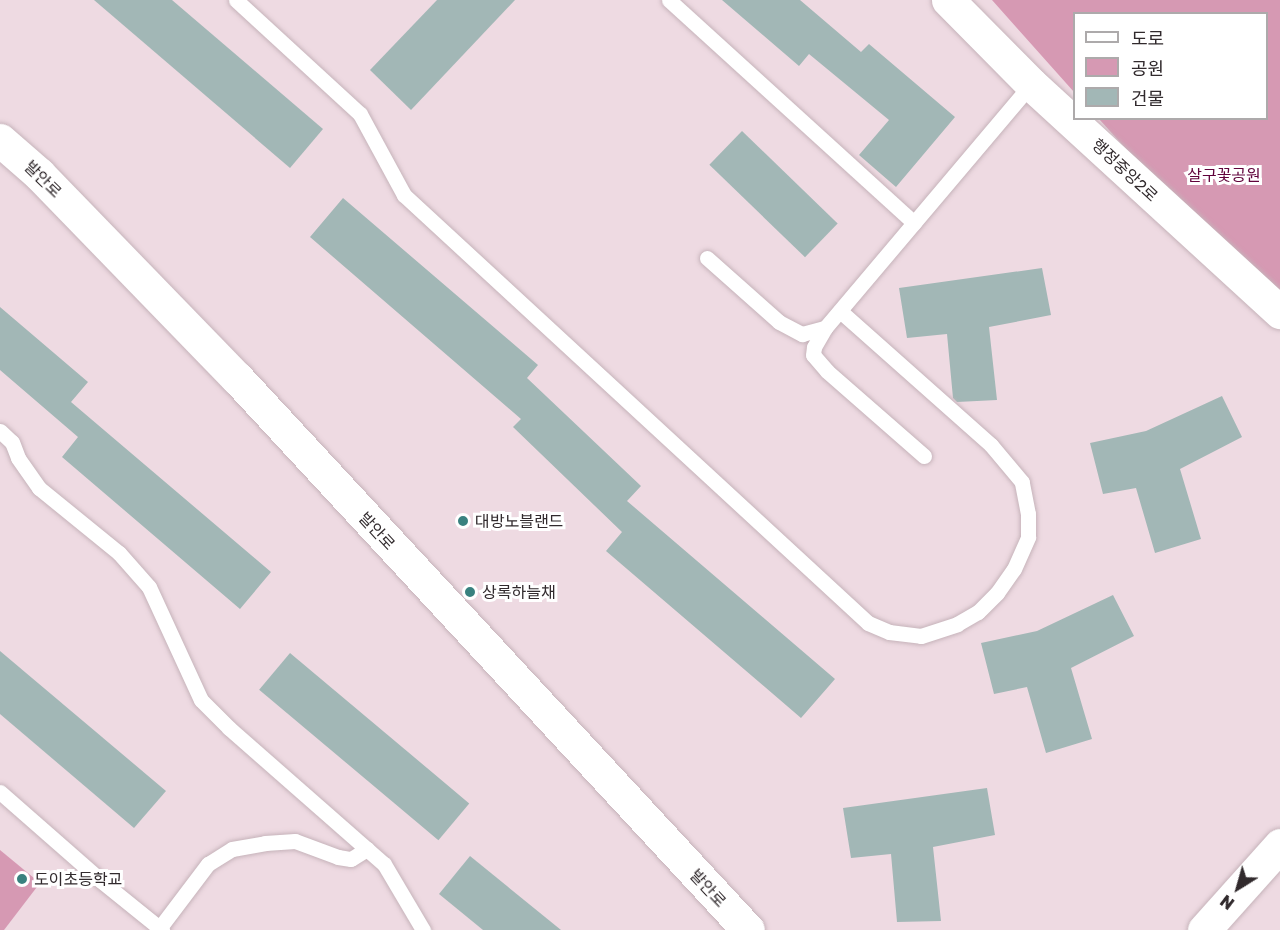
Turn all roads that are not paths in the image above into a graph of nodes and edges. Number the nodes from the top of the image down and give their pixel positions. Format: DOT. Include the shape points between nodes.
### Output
graph roads {
  1 [pos="236,0"];
  2 [pos="669,0"];
  3 [pos="948,0"];
  4 [pos="1031,84"];
  5 [pos="0,140"];
  6 [pos="914,223"];
  7 [pos="706,258"];
  8 [pos="840,311"];
  9 [pos="1280,312"];
  10 [pos="825,328"];
  11 [pos="0,431"];
  12 [pos="924,456"];
  13 [pos="0,792"];
  14 [pos="1280,845"];
  15 [pos="367,849"];
  16 [pos="159,929"];
  17 [pos="423,930"];
  18 [pos="747,930"];
  19 [pos="1204,930"];
  1 -- 8 [label="lane" via="360,114 404,195 868,624 889,632 921,636 957,624 984,606 1014,569 1028,537 1022,482 991,445"];
  2 -- 6 [label="lane"];
  3 -- 4 [label="main road, 행정중앙2로"];
  4 -- 6 [label="lane"];
  4 -- 9 [label="main road, 행정중앙2로"];
  5 -- 18 [label="main road, 발안로" via="39,174 237,378"];
  6 -- 8 [label="lane"];
  7 -- 10 [label="lane" via="779,322 802,334"];
  8 -- 10 [label="lane"];
  10 -- 12 [label="lane" via="818,336 813,355"];
  11 -- 15 [label="lane" via="12,442 39,488 119,553 149,587 201,700"];
  13 -- 16 [label="lane"];
  14 -- 19 [label="main road"];
  15 -- 16 [label="lane" via="351,859 295,841 232,849 208,864"];
  15 -- 17 [label="lane" via="384,864"];
}
